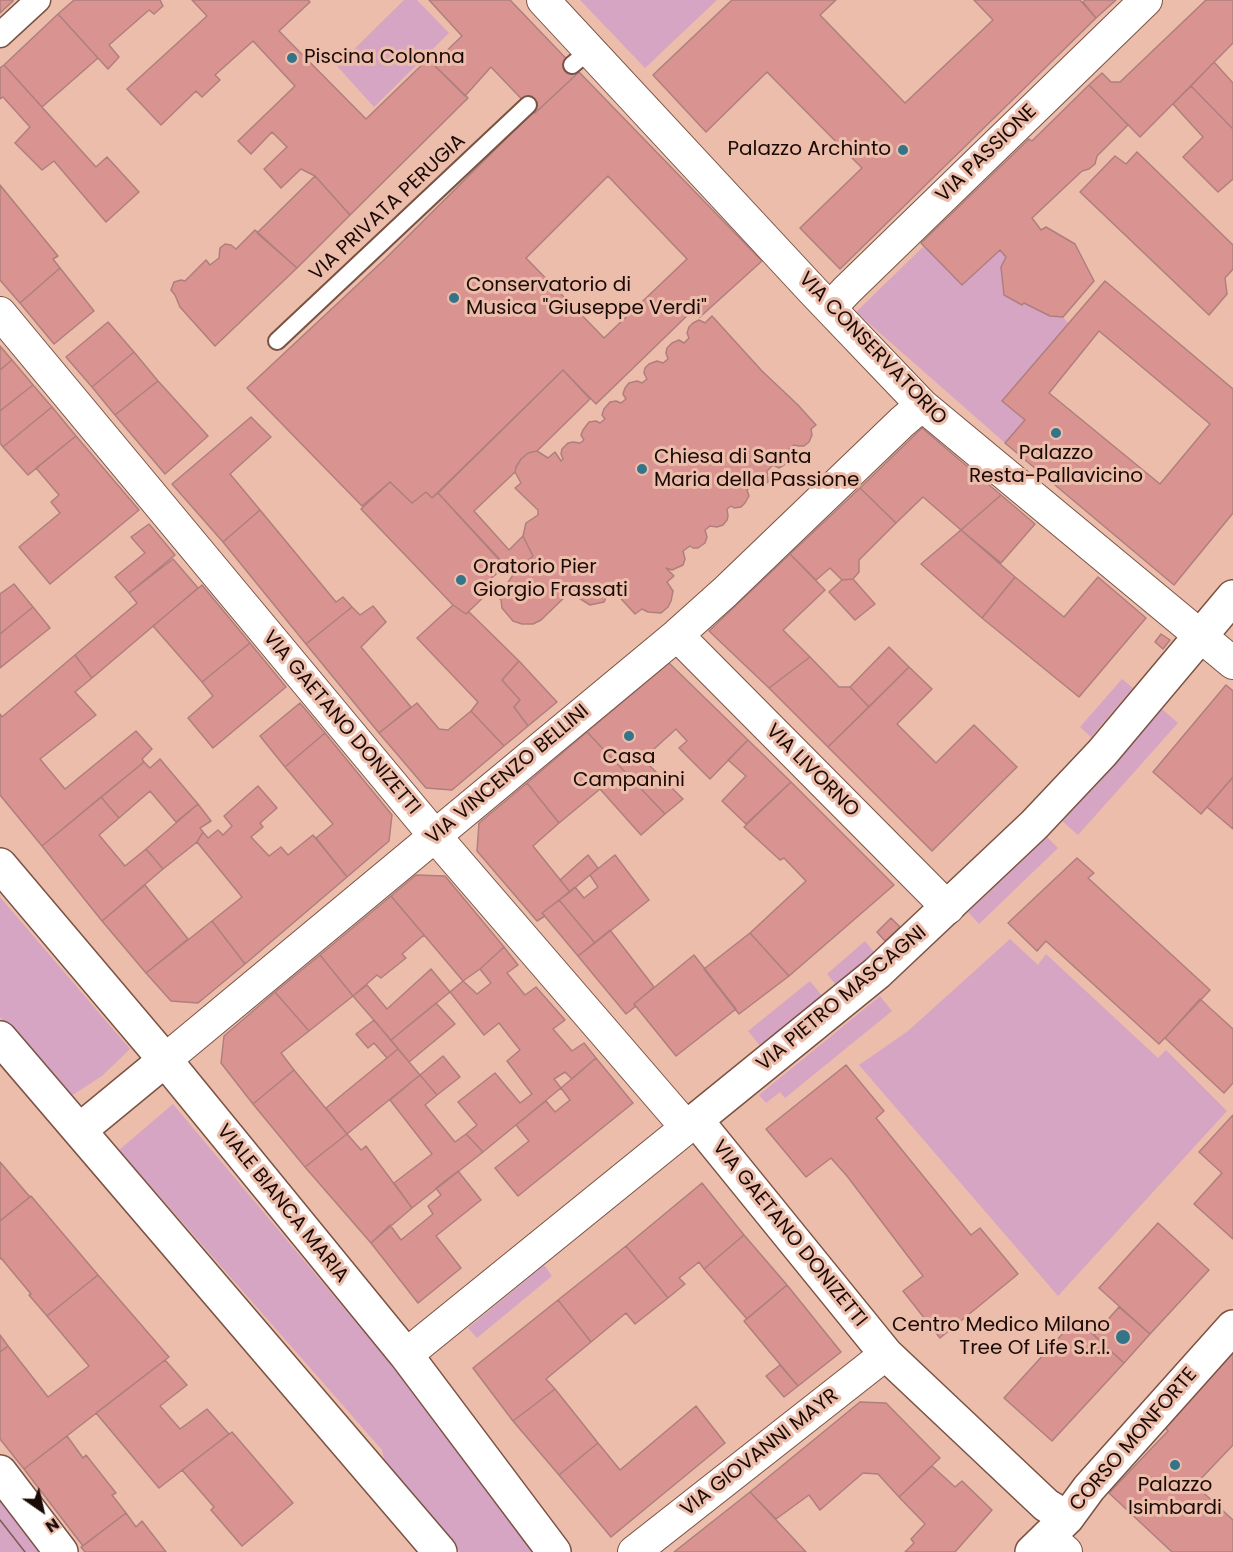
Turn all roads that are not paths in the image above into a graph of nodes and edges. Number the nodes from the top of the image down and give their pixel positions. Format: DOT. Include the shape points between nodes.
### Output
graph roads {
  1 [pos="38,0"];
  2 [pos="543,0"];
  3 [pos="1146,0"];
  4 [pos="0,35"];
  5 [pos="528,105"];
  6 [pos="830,308"];
  7 [pos="0,313"];
  8 [pos="277,341"];
  9 [pos="922,405"];
  10 [pos="1233,597"];
  11 [pos="677,635"];
  12 [pos="1200,636"];
  13 [pos="1233,663"];
  14 [pos="435,836"];
  15 [pos="0,865"];
  16 [pos="948,908"];
  17 [pos="0,1038"];
  18 [pos="165,1060"];
  19 [pos="691,1124"];
  20 [pos="80,1130"];
  21 [pos="1233,1327"];
  22 [pos="886,1354"];
  23 [pos="406,1355"];
  24 [pos="0,1472"];
  25 [pos="1053,1539"];
  26 [pos="61,1552"];
  27 [pos="440,1552"];
  28 [pos="554,1552"];
  29 [pos="634,1552"];
  1 -- 4 [label="street"];
  2 -- 6 [label="street, VIA CONSERVATORIO" via="581,58"];
  3 -- 6 [label="street, VIA PASSIONE"];
  5 -- 8 [label="lane, VIA PRIVATA PERUGIA"];
  6 -- 9 [label="street, VIA CONSERVATORIO"];
  7 -- 14 [label="street, VIA GAETANO DONIZETTI"];
  9 -- 11 [label="street, VIA VINCENZO BELLINI"];
  9 -- 12 [label="street, VIA CONSERVATORIO"];
  10 -- 12 [label="main road, VIA PIETRO MASCAGNI"];
  11 -- 14 [label="street, VIA VINCENZO BELLINI"];
  11 -- 16 [label="street, VIA LIVORNO"];
  12 -- 13 [label="street, VIA CONSERVATORIO"];
  12 -- 16 [label="main road, VIA PIETRO MASCAGNI" via="1102,753"];
  14 -- 18 [label="street, VIA VINCENZO BELLINI"];
  14 -- 19 [label="street, VIA GAETANO DONIZETTI"];
  15 -- 18 [label="main road, VIALE BIANCA MARIA"];
  16 -- 19 [label="main road, VIA PIETRO MASCAGNI" via="877,973"];
  17 -- 20 [label="main road"];
  18 -- 20 [label="main road, VIA VINCENZO BELLINI"];
  18 -- 23 [label="main road, VIALE BIANCA MARIA"];
  19 -- 22 [label="main road, VIA GAETANO DONIZETTI"];
  19 -- 23 [label="street, VIA PIETRO MASCAGNI"];
  20 -- 27 [label="main road"];
  21 -- 25 [label="main road, CORSO MONFORTE" via="1089,1488"];
  22 -- 25 [label="main road, VIA GAETANO DONIZETTI" via="1046,1505"];
  22 -- 29 [label="street, VIA GIOVANNI MAYR"];
  23 -- 28 [label="main road, VIALE BIANCA MARIA"];
  24 -- 26 [label="main road"];
}
